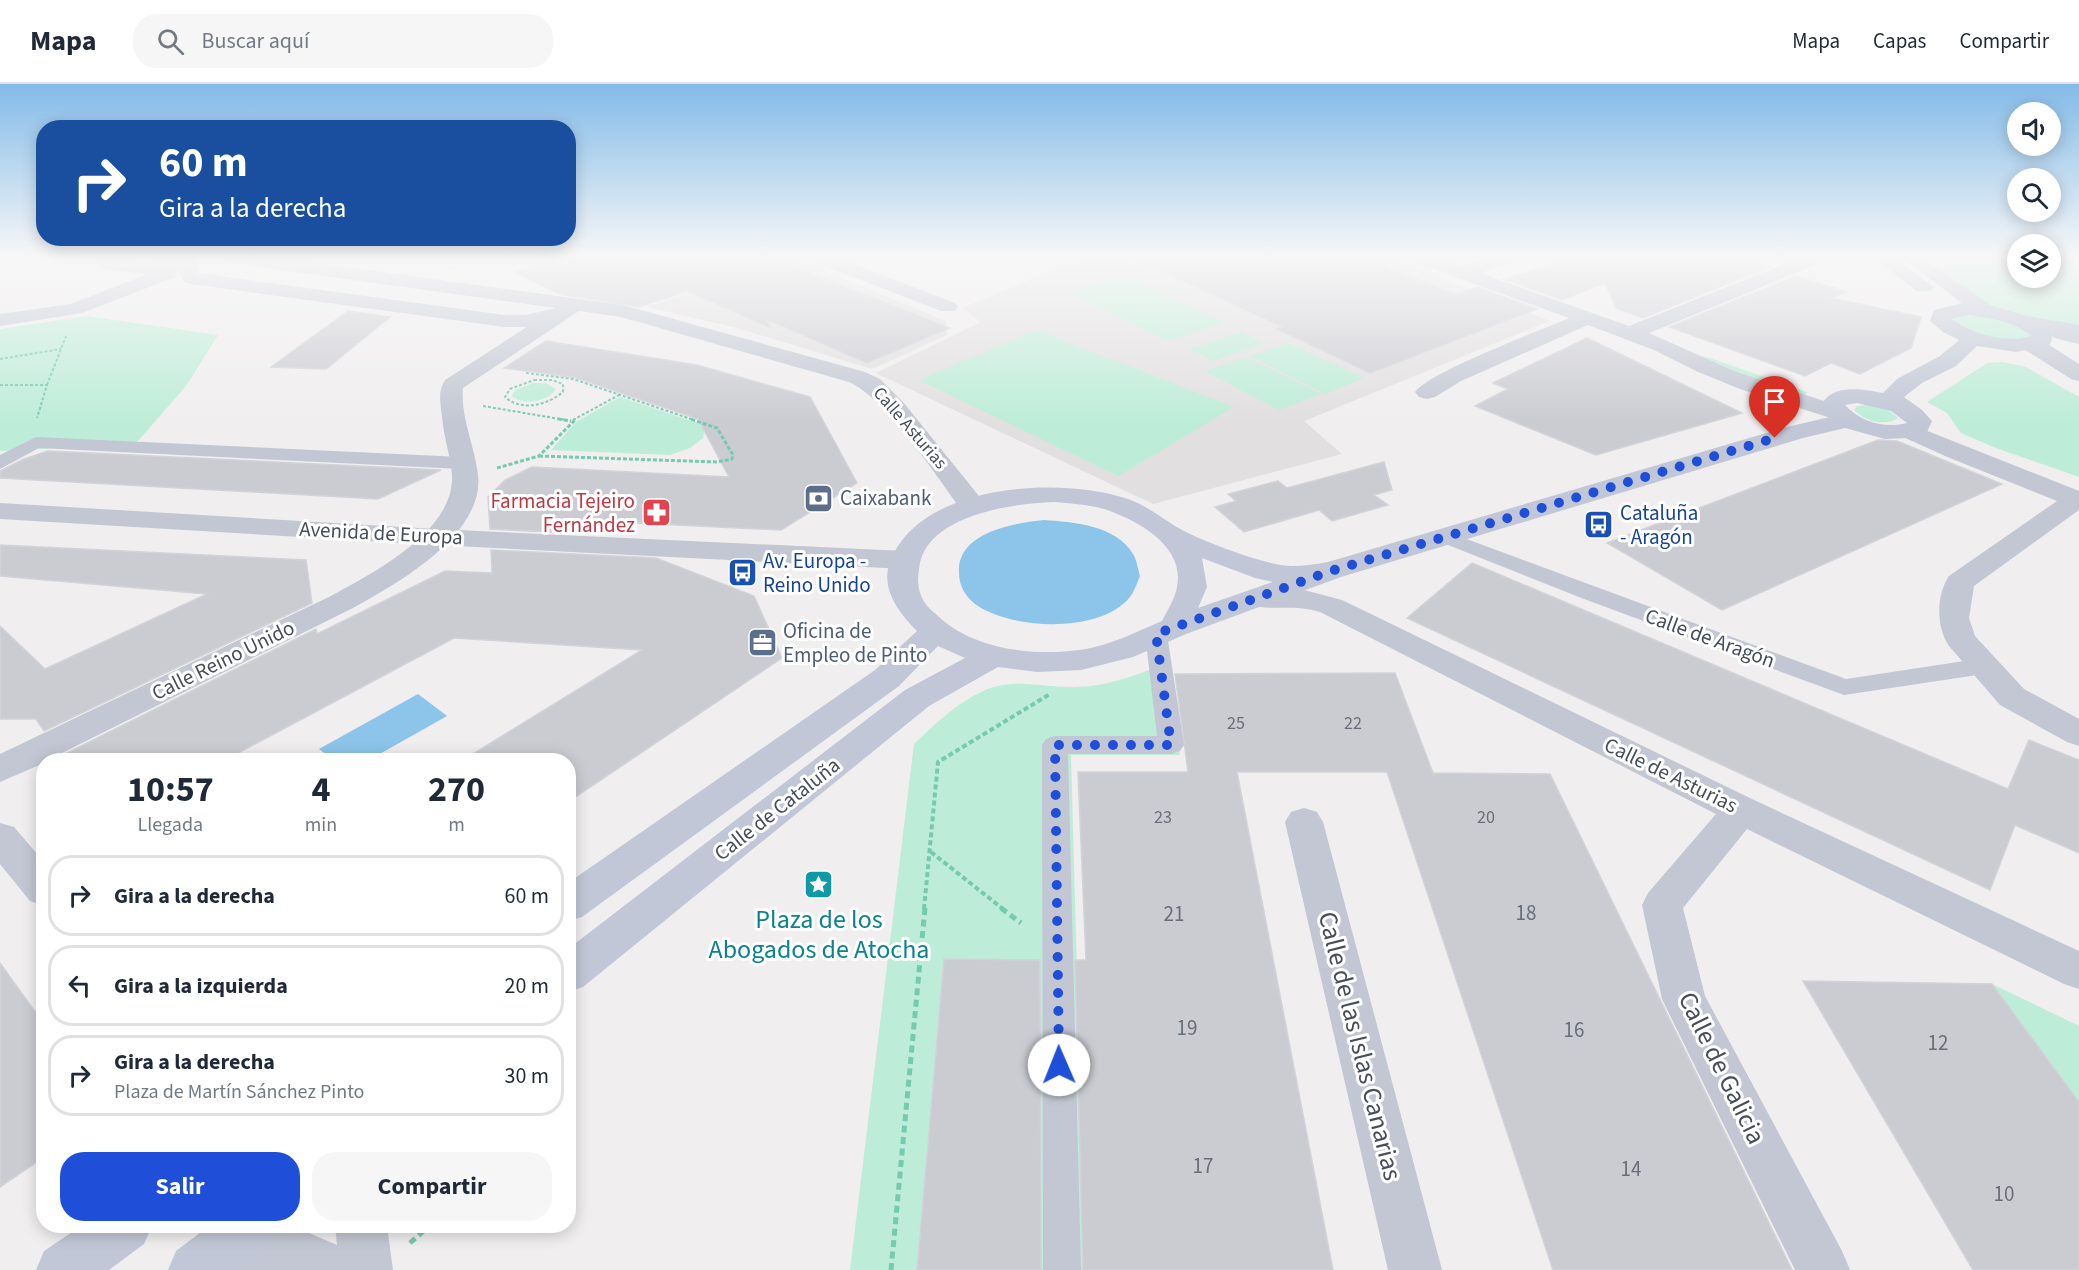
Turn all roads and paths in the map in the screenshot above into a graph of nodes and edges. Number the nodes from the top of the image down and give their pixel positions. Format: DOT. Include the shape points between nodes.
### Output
graph roads {
  1 [pos="52,312"];
  2 [pos="74,312"];
  3 [pos="439,312"];
  4 [pos="556,312"];
  5 [pos="563,312"];
  6 [pos="629,312"];
  7 [pos="1571,312"];
  8 [pos="1678,312"];
  9 [pos="1946,312"];
  10 [pos="1990,312"];
  11 [pos="1587,318"];
  12 [pos="0,320"];
  13 [pos="1630,333"];
  14 [pos="2057,334"];
  15 [pos="1973,338"];
  16 [pos="61,349"];
  17 [pos="0,359"];
  18 [pos="480,366"];
  19 [pos="2079,375"];
  20 [pos="556,377"];
  21 [pos="552,380"];
  22 [pos="0,385"];
  23 [pos="47,385"];
  24 [pos="1427,392"];
  25 [pos="619,395"];
  26 [pos="453,402"];
  27 [pos="1890,402"];
  28 [pos="517,404"];
  29 [pos="508,410"];
  30 [pos="1843,410"];
  31 [pos="36,419"];
  32 [pos="572,421"];
  33 [pos="1910,430"];
  34 [pos="539,456"];
  35 [pos="0,463"];
  36 [pos="463,471"];
  37 [pos="2078,500"];
  38 [pos="974,506"];
  39 [pos="0,511"];
  40 [pos="436,537"];
  41 [pos="1174,537"];
  42 [pos="1445,537"];
  43 [pos="905,560"];
  44 [pos="1331,571"];
  45 [pos="1259,599"];
  46 [pos="1166,630"];
  47 [pos="935,631"];
  48 [pos="993,656"];
  49 [pos="1984,666"];
  50 [pos="1061,687"];
  51 [pos="2079,735"];
  52 [pos="0,769"];
  53 [pos="1741,810"];
  54 [pos="1305,822"];
  55 [pos="0,837"];
  56 [pos="930,851"];
  57 [pos="36,880"];
  58 [pos="576,899"];
  59 [pos="1057,952"];
  60 [pos="576,968"];
  61 [pos="2079,971"];
  62 [pos="112,1233"];
  63 [pos="242,1233"];
  64 [pos="362,1233"];
  65 [pos="201,1265"];
  66 [pos="63,1270"];
  67 [pos="333,1270"];
  68 [pos="366,1270"];
  69 [pos="891,1270"];
  70 [pos="1062,1270"];
  71 [pos="1415,1270"];
  72 [pos="1823,1270"];
  1 -- 12 [label="street"];
  2 -- 16 [label="path"];
  3 -- 4 [label="street, Calle Asturias" via="526,321"];
  5 -- 18 [label="street"];
  6 -- 38 [label="street, Calle Asturias" via="872,384"];
  7 -- 11 [label="street"];
  8 -- 13 [label="street"];
  9 -- 15 [label="main road" via="1941,314 1940,321"];
  10 -- 14 [label="main road"];
  11 -- 13 [label="street"];
  11 -- 24 [label="street" via="1453,376"];
  13 -- 30 [label="street" via="1789,398"];
  14 -- 15 [label="main road" via="1994,343"];
  14 -- 19 [label="street"];
  15 -- 27 [label="main road" via="1948,360 1904,385 1891,396"];
  16 -- 17 [label="path"];
  16 -- 23 [label="path"];
  18 -- 20 [label="path"];
  18 -- 26 [label="street" via="453,385"];
  20 -- 21 [label="path"];
  20 -- 25 [label="path"];
  21 -- 28 [label="path" via="534,380 510,389 505,398"];
  21 -- 28 [label="path" via="565,388 559,396 542,403"];
  22 -- 23 [label="path"];
  23 -- 31 [label="path"];
  25 -- 32 [label="path"];
  25 -- 34 [label="path" via="717,428 732,459 695,462"];
  26 -- 29 [label="path"];
  26 -- 36 [label="street"];
  27 -- 30 [label="main road" via="1865,397"];
  27 -- 33 [label="main road" via="1920,421 1918,427"];
  28 -- 29 [label="path"];
  29 -- 32 [label="path"];
  30 -- 33 [label="main road" via="1880,430"];
  30 -- 42 [label="main road" via="1796,432"];
  32 -- 34 [label="path"];
  33 -- 37 [label="street"];
  34 -- 36 [label="path"];
  35 -- 36 [label="street" via="36,442"];
  36 -- 40 [label="street, Calle Reino Unido" via="461,499"];
  37 -- 49 [label="street" via="1960,582 1954,618 1960,639"];
  38 -- 41 [label="main road" via="1024,495 1087,498 1116,504 1149,519"];
  38 -- 43 [label="main road" via="938,522 918,539"];
  39 -- 40 [label="street, Avenida de Europa"];
  40 -- 43 [label="street, Avenida de Europa"];
  40 -- 52 [label="street, Calle Reino Unido" via="393,573 340,603"];
  41 -- 44 [label="main road" via="1265,572 1293,575"];
  41 -- 46 [label="main road" via="1190,561 1192,587"];
  42 -- 44 [label="main road"];
  42 -- 49 [label="street, Calle de Aragón" via="1844,687"];
  43 -- 47 [label="main road" via="902,584 912,609"];
  44 -- 45 [label="main road"];
  45 -- 46 [label="main road"];
  45 -- 53 [label="street, Calle de Asturias" via="1295,596 1331,606"];
  46 -- 48 [label="main road" via="1122,650 1081,660 1037,662"];
  46 -- 59 [label="street" via="1171,745 1055,745"];
  47 -- 48 [label="main road" via="962,646"];
  47 -- 58 [label="main road, Calle de Cataluña" via="887,678"];
  48 -- 60 [label="main road, Calle de Cataluña" via="917,698"];
  49 -- 51 [label="street" via="2013,697"];
  50 -- 56 [label="path" via="938,762"];
  53 -- 61 [label="street, Calle de Asturias"];
  53 -- 72 [label="street, Calle de Galicia" via="1662,905 1684,999"];
  54 -- 71 [label="street, Calle de las Islas Canarias"];
  55 -- 57 [label="street"];
  56 -- 59 [label="path"];
  56 -- 69 [label="path"];
  59 -- 70 [label="street"];
  62 -- 66 [label="main road"];
  63 -- 65 [label="main road"];
  64 -- 68 [label="street"];
  65 -- 67 [label="street" via="302,1257"];
}
